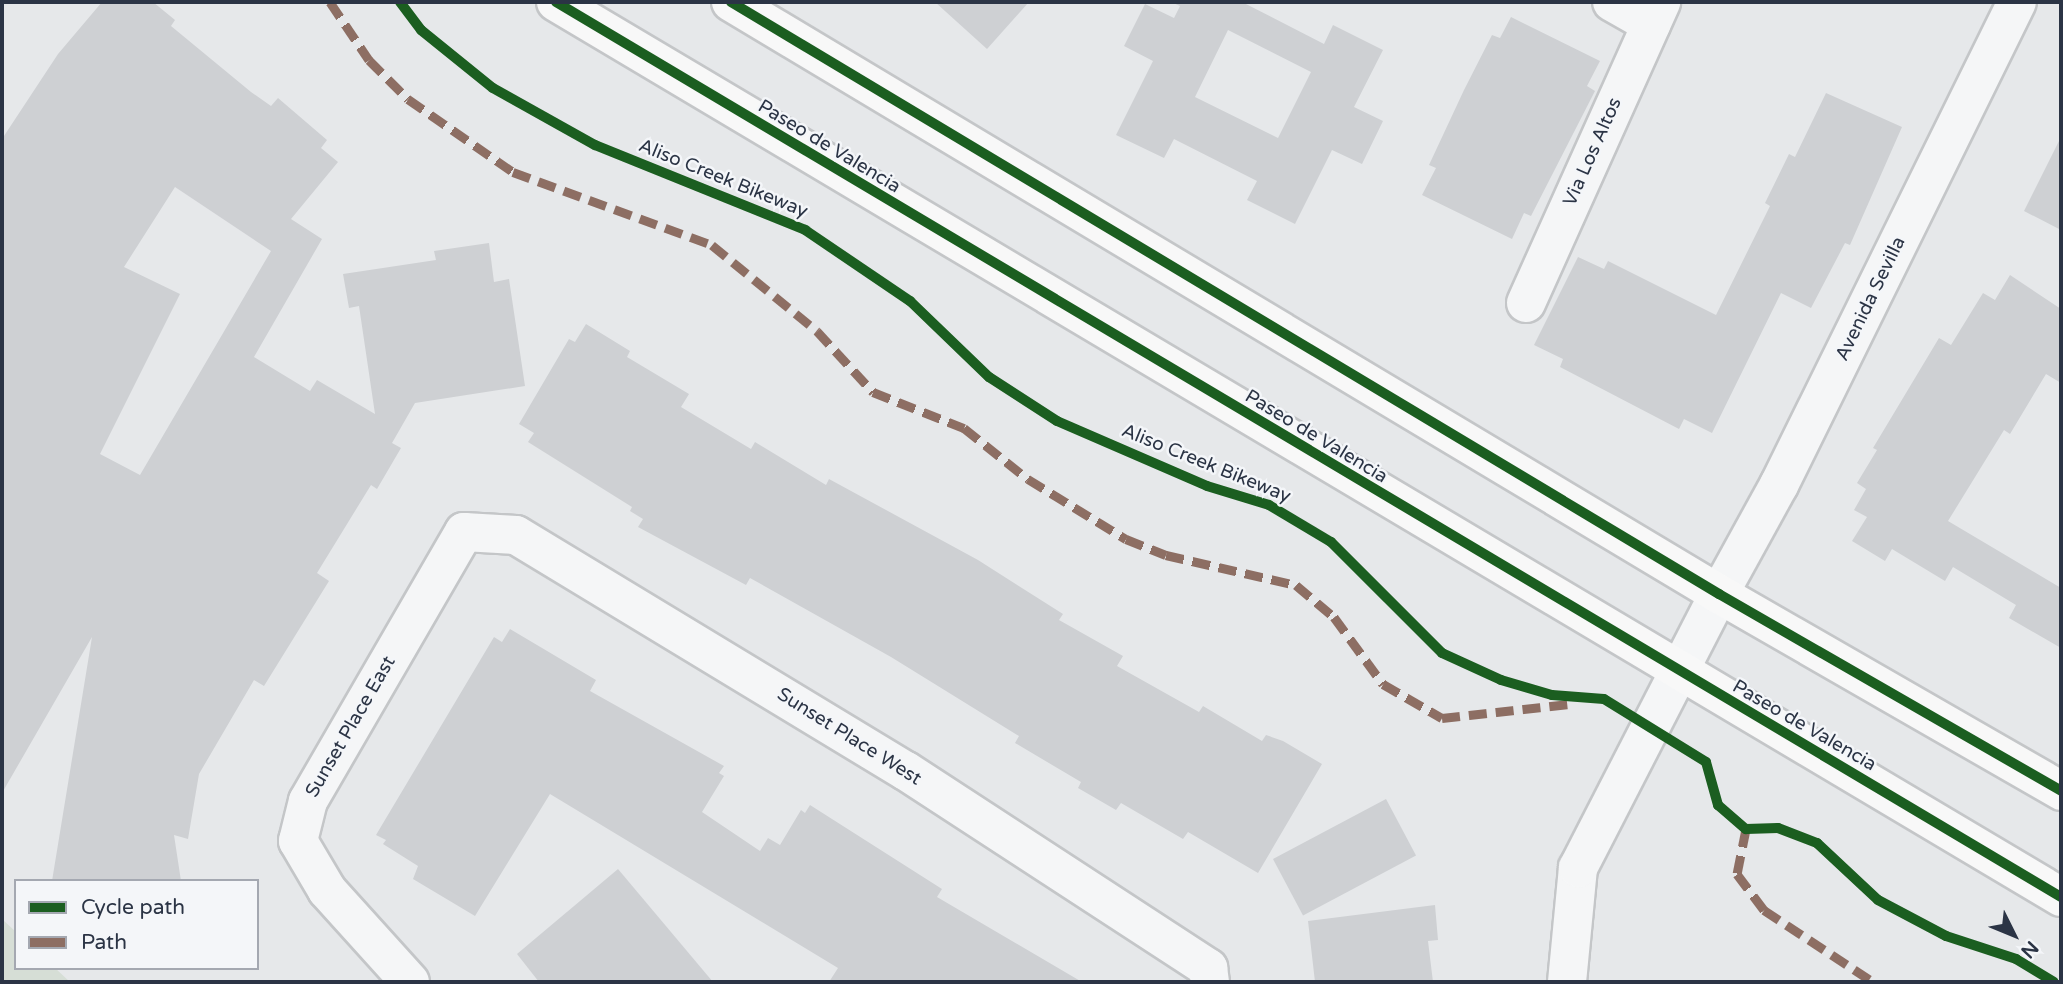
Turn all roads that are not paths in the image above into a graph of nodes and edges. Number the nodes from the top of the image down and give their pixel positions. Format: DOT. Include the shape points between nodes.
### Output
graph roads {
  1 [pos="556,2"];
  2 [pos="731,2"];
  3 [pos="1612,2"];
  4 [pos="2017,2"];
  5 [pos="1656,13"];
  6 [pos="1526,303"];
  7 [pos="464,532"];
  8 [pos="1718,594"];
  9 [pos="1678,673"];
  10 [pos="2061,791"];
  11 [pos="2061,897"];
  12 [pos="410,982"];
  13 [pos="1210,982"];
  14 [pos="1567,982"];
  1 -- 9 [label="main road, Paseo de Valencia"];
  2 -- 8 [label="main road"];
  3 -- 5 [label="street"];
  4 -- 8 [label="street, Avenida Sevilla" via="1779,485"];
  5 -- 6 [label="street, Via Los Altos"];
  7 -- 12 [label="street, Sunset Place East" via="307,801 298,841 327,890"];
  7 -- 13 [label="street, Sunset Place West" via="516,535 528,542 917,778 1208,968"];
  8 -- 9 [label="street, Avenida Sevilla"];
  8 -- 10 [label="main road"];
  9 -- 11 [label="main road, Paseo de Valencia"];
  9 -- 14 [label="street, Avenida Sevilla" via="1578,868"];
}
